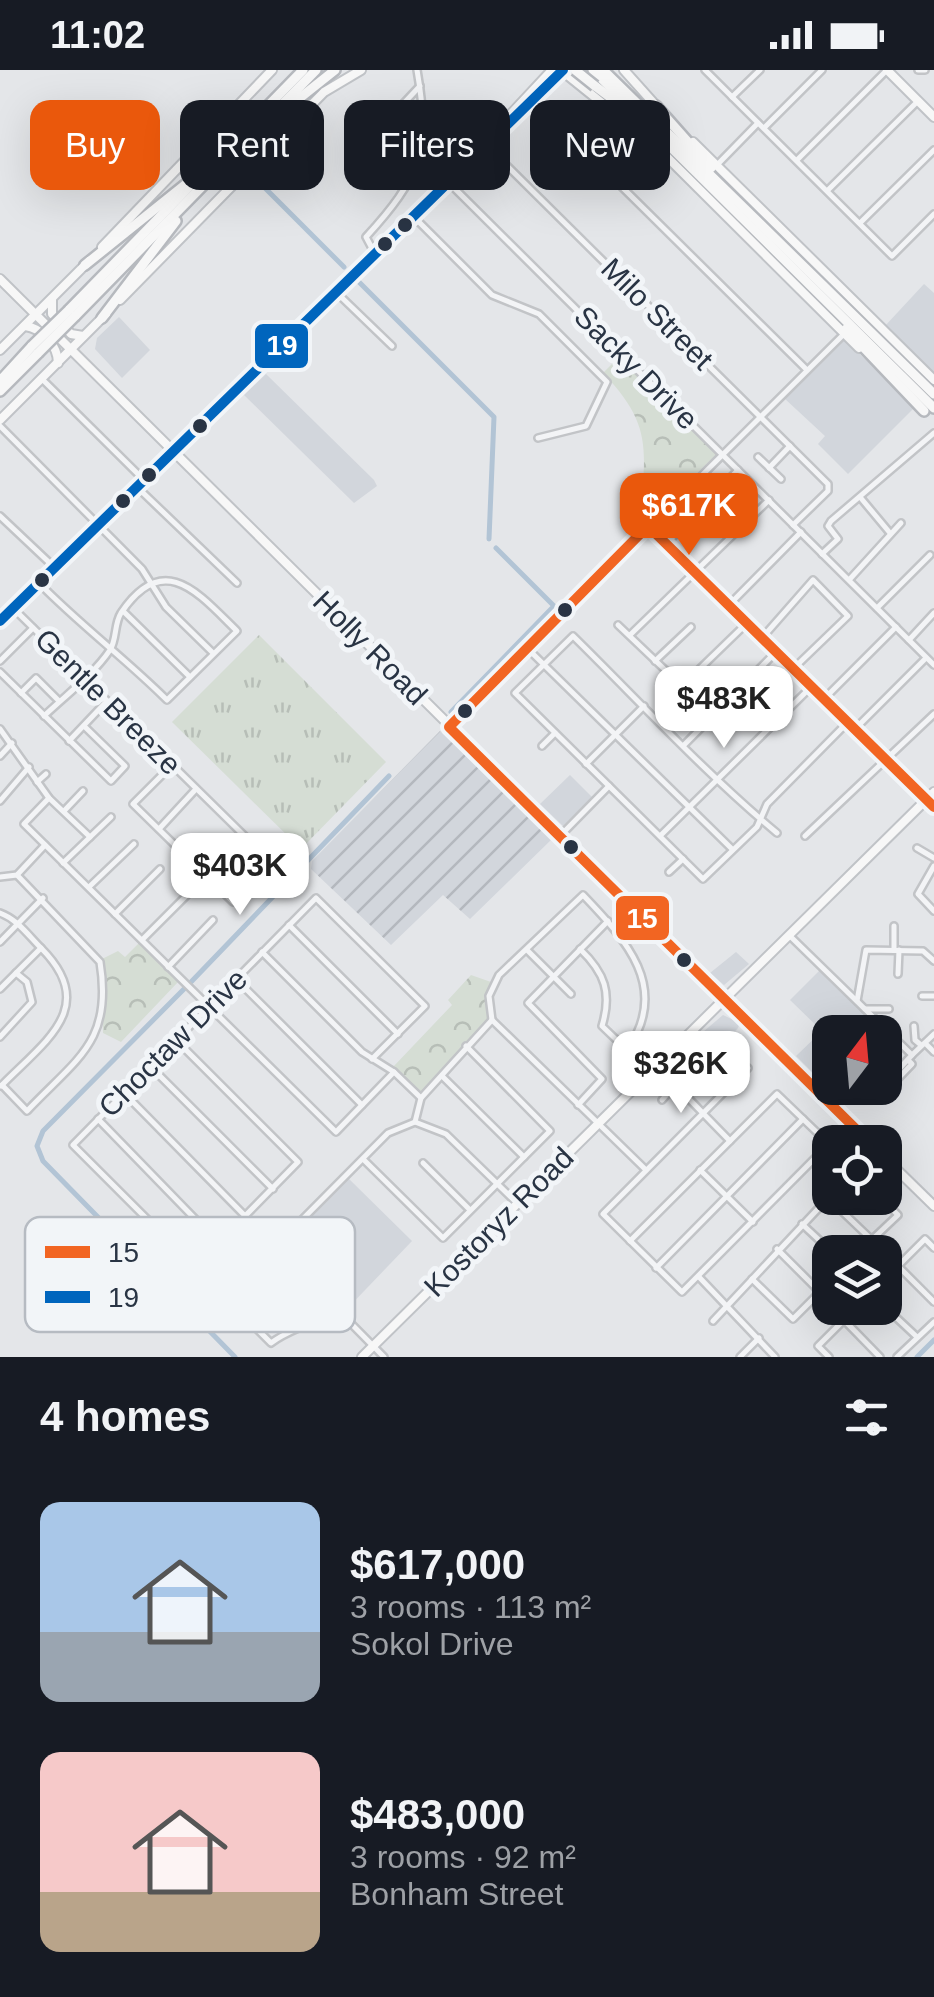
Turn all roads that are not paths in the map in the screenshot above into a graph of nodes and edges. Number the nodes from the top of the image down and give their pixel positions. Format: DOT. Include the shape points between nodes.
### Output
graph roads {
  1 [pos="272,70"];
  2 [pos="301,70"];
  3 [pos="316,70"];
  4 [pos="334,70"];
  5 [pos="361,70"];
  6 [pos="418,70"];
  7 [pos="540,70"];
  8 [pos="552,70"];
  9 [pos="562,70"];
  10 [pos="593,70"];
  11 [pos="606,70"];
  12 [pos="624,70"];
  13 [pos="704,70"];
  14 [pos="760,70"];
  15 [pos="822,70"];
  16 [pos="887,70"];
  17 [pos="575,73"];
  18 [pos="550,83"];
  19 [pos="538,84"];
  20 [pos="420,86"];
  21 [pos="531,97"];
  22 [pos="732,97"];
  23 [pos="272,100"];
  24 [pos="287,100"];
  25 [pos="297,100"];
  26 [pos="407,100"];
  27 [pos="423,100"];
  28 [pos="614,100"];
  29 [pos="623,100"];
  30 [pos="651,100"];
  31 [pos="918,101"];
  32 [pos="934,117"];
  33 [pos="510,118"];
  34 [pos="670,120"];
  35 [pos="670,122"];
  36 [pos="761,126"];
  37 [pos="670,147"];
  38 [pos="934,150"];
  39 [pos="796,160"];
  40 [pos="716,165"];
  41 [pos="510,170"];
  42 [pos="180,188"];
  43 [pos="187,190"];
  44 [pos="199,190"];
  45 [pos="405,190"];
  46 [pos="437,190"];
  47 [pos="459,190"];
  48 [pos="827,191"];
  49 [pos="194,195"];
  50 [pos="412,214"];
  51 [pos="934,214"];
  52 [pos="860,224"];
  53 [pos="766,230"];
  54 [pos="374,252"];
  55 [pos="85,265"];
  56 [pos="0,278"];
  57 [pos="334,290"];
  58 [pos="52,299"];
  59 [pos="72,313"];
  60 [pos="37,314"];
  61 [pos="102,318"];
  62 [pos="25,326"];
  63 [pos="844,334"];
  64 [pos="84,336"];
  65 [pos="2,344"];
  66 [pos="392,346"];
  67 [pos="36,350"];
  68 [pos="71,350"];
  69 [pos="58,363"];
  70 [pos="807,370"];
  71 [pos="42,378"];
  72 [pos="934,380"];
  73 [pos="0,381"];
  74 [pos="0,391"];
  75 [pos="934,394"];
  76 [pos="929,409"];
  77 [pos="760,416"];
  78 [pos="934,421"];
  79 [pos="0,423"];
  80 [pos="934,433"];
  81 [pos="538,438"];
  82 [pos="790,446"];
  83 [pos="172,452"];
  84 [pos="722,454"];
  85 [pos="758,457"];
  86 [pos="770,468"];
  87 [pos="738,470"];
  88 [pos="781,480"];
  89 [pos="141,483"];
  90 [pos="860,497"];
  91 [pos="769,500"];
  92 [pos="0,516"];
  93 [pos="902,523"];
  94 [pos="98,525"];
  95 [pos="793,525"];
  96 [pos="648,526"];
  97 [pos="801,532"];
  98 [pos="891,533"];
  99 [pos="666,544"];
  100 [pos="822,554"];
  101 [pos="930,555"];
  102 [pos="54,568"];
  103 [pos="697,574"];
  104 [pos="849,580"];
  105 [pos="39,582"];
  106 [pos="237,583"];
  107 [pos="152,584"];
  108 [pos="729,606"];
  109 [pos="13,608"];
  110 [pos="877,608"];
  111 [pos="123,611"];
  112 [pos="934,613"];
  113 [pos="0,621"];
  114 [pos="747,623"];
  115 [pos="618,625"];
  116 [pos="896,626"];
  117 [pos="691,627"];
  118 [pos="33,628"];
  119 [pos="630,635"];
  120 [pos="762,638"];
  121 [pos="909,640"];
  122 [pos="528,648"];
  123 [pos="111,650"];
  124 [pos="776,652"];
  125 [pos="213,654"];
  126 [pos="926,658"];
  127 [pos="0,661"];
  128 [pos="655,661"];
  129 [pos="544,665"];
  130 [pos="934,666"];
  131 [pos="793,669"];
  132 [pos="0,672"];
  133 [pos="83,677"];
  134 [pos="190,677"];
  135 [pos="811,687"];
  136 [pos="21,693"];
  137 [pos="823,699"];
  138 [pos="59,701"];
  139 [pos="107,701"];
  140 [pos="644,705"];
  141 [pos="934,714"];
  142 [pos="44,716"];
  143 [pos="847,723"];
  144 [pos="84,726"];
  145 [pos="449,727"];
  146 [pos="0,729"];
  147 [pos="854,730"];
  148 [pos="555,733"];
  149 [pos="616,735"];
  150 [pos="69,740"];
  151 [pos="12,742"];
  152 [pos="684,745"];
  153 [pos="542,746"];
  154 [pos="0,756"];
  155 [pos="884,760"];
  156 [pos="586,764"];
  157 [pos="172,766"];
  158 [pos="29,767"];
  159 [pos="46,774"];
  160 [pos="718,778"];
  161 [pos="37,782"];
  162 [pos="609,786"];
  163 [pos="196,789"];
  164 [pos="83,792"];
  165 [pos="934,792"];
  166 [pos="50,798"];
  167 [pos="926,800"];
  168 [pos="0,801"];
  169 [pos="690,807"];
  170 [pos="934,807"];
  171 [pos="64,810"];
  172 [pos="111,817"];
  173 [pos="762,820"];
  174 [pos="159,829"];
  175 [pos="777,833"];
  176 [pos="90,836"];
  177 [pos="559,836"];
  178 [pos="660,836"];
  179 [pos="805,836"];
  180 [pos="244,837"];
  181 [pos="200,841"];
  182 [pos="134,844"];
  183 [pos="44,845"];
  184 [pos="917,848"];
  185 [pos="732,850"];
  186 [pos="182,852"];
  187 [pos="683,858"];
  188 [pos="934,862"];
  189 [pos="64,863"];
  190 [pos="160,869"];
  191 [pos="669,872"];
  192 [pos="17,874"];
  193 [pos="0,877"];
  194 [pos="208,878"];
  195 [pos="89,888"];
  196 [pos="187,895"];
  197 [pos="43,898"];
  198 [pos="934,911"];
  199 [pos="0,912"];
  200 [pos="115,914"];
  201 [pos="213,920"];
  202 [pos="608,921"];
  203 [pos="18,923"];
  204 [pos="289,925"];
  205 [pos="894,926"];
  206 [pos="791,936"];
  207 [pos="142,940"];
  208 [pos="0,942"];
  209 [pos="41,948"];
  210 [pos="580,949"];
  211 [pos="527,950"];
  212 [pos="896,950"];
  213 [pos="262,952"];
  214 [pos="934,961"];
  215 [pos="168,968"];
  216 [pos="16,973"];
  217 [pos="898,974"];
  218 [pos="553,976"];
  219 [pos="236,979"];
  220 [pos="0,989"];
  221 [pos="571,994"];
  222 [pos="922,996"];
  223 [pos="934,996"];
  224 [pos="726,1001"];
  225 [pos="857,1001"];
  226 [pos="209,1006"];
  227 [pos="865,1009"];
  228 [pos="889,1009"];
  229 [pos="739,1014"];
  230 [pos="709,1018"];
  231 [pos="492,1020"];
  232 [pos="914,1026"];
  233 [pos="398,1034"];
  234 [pos="934,1034"];
  235 [pos="0,1037"];
  236 [pos="176,1040"];
  237 [pos="923,1044"];
  238 [pos="466,1046"];
  239 [pos="628,1050"];
  240 [pos="934,1052"];
  241 [pos="910,1057"];
  242 [pos="372,1060"];
  243 [pos="150,1066"];
  244 [pos="658,1066"];
  245 [pos="748,1068"];
  246 [pos="902,1069"];
  247 [pos="394,1072"];
  248 [pos="442,1076"];
  249 [pos="640,1080"];
  250 [pos="675,1085"];
  251 [pos="1,1086"];
  252 [pos="124,1093"];
  253 [pos="422,1098"];
  254 [pos="662,1100"];
  255 [pos="362,1105"];
  256 [pos="578,1105"];
  257 [pos="837,1105"];
  258 [pos="834,1108"];
  259 [pos="704,1114"];
  260 [pos="803,1118"];
  261 [pos="98,1119"];
  262 [pos="416,1122"];
  263 [pos="599,1123"];
  264 [pos="852,1125"];
  265 [pos="812,1127"];
  266 [pos="730,1141"];
  267 [pos="524,1157"];
  268 [pos="363,1158"];
  269 [pos="812,1161"];
  270 [pos="422,1163"];
  271 [pos="646,1170"];
  272 [pos="700,1170"];
  273 [pos="902,1175"];
  274 [pos="497,1184"];
  275 [pos="274,1189"];
  276 [pos="726,1196"];
  277 [pos="518,1204"];
  278 [pos="934,1206"];
  279 [pos="470,1210"];
  280 [pos="812,1214"];
  281 [pos="247,1215"];
  282 [pos="847,1215"];
  283 [pos="898,1215"];
  284 [pos="144,1217"];
  285 [pos="197,1217"];
  286 [pos="305,1217"];
  287 [pos="753,1222"];
  288 [pos="802,1224"];
  289 [pos="814,1235"];
  290 [pos="867,1235"];
  291 [pos="877,1235"];
  292 [pos="630,1241"];
  293 [pos="934,1248"];
  294 [pos="777,1249"];
  295 [pos="902,1262"];
  296 [pos="656,1268"];
  297 [pos="902,1270"];
  298 [pos="699,1277"];
  299 [pos="752,1278"];
  300 [pos="934,1302"];
  301 [pos="728,1306"];
  302 [pos="713,1321"];
  303 [pos="902,1323"];
  304 [pos="933,1323"];
  305 [pos="355,1328"];
  306 [pos="259,1332"];
  307 [pos="285,1332"];
  308 [pos="917,1337"];
  309 [pos="760,1338"];
  310 [pos="373,1346"];
  311 [pos="362,1357"];
  312 [pos="384,1357"];
  313 [pos="740,1357"];
  314 [pos="775,1357"];
  315 [pos="829,1357"];
  316 [pos="880,1357"];
  317 [pos="897,1357"];
  1 -- 55 [label="main road"];
  2 -- 23 [label="highway"];
  3 -- 24 [label="highway"];
  4 -- 25 [label="highway"];
  5 -- 61 [label="main road" via="314,102"];
  6 -- 20 [label="street"];
  7 -- 19 [label="main road"];
  8 -- 19 [label="main road"];
  9 -- 17 [label="main road"];
  9 -- 18 [label="main road"];
  10 -- 29 [label="highway"];
  11 -- 53 [label="highway"];
  12 -- 30 [label="main road"];
  13 -- 22 [label="street"];
  14 -- 22 [label="street"];
  15 -- 36 [label="street"];
  16 -- 31 [label="main road"];
  16 -- 39 [label="street"];
  17 -- 18 [label="main road"];
  17 -- 28 [label="highway, bridge"];
  17 -- 63 [label="main road"];
  18 -- 21 [label="main road"];
  19 -- 21 [label="main road"];
  20 -- 26 [label="street"];
  20 -- 27 [label="street"];
  21 -- 33 [label="main road"];
  21 -- 70 [label="street"];
  22 -- 36 [label="street"];
  31 -- 32 [label="main road"];
  31 -- 48 [label="street"];
  34 -- 40 [label="main road"];
  35 -- 53 [label="highway"];
  36 -- 39 [label="street"];
  36 -- 40 [label="street"];
  37 -- 76 [label="highway"];
  38 -- 52 [label="street"];
  39 -- 48 [label="street"];
  40 -- 72 [label="main road"];
  41 -- 77 [label="street, Milo Street"];
  42 -- 55 [label="highway"];
  43 -- 59 [label="highway"];
  44 -- 49 [label="highway"];
  45 -- 54 [label="street" via="366,237"];
  46 -- 50 [label="main road"];
  47 -- 84 [label="street, Sacky Drive"];
  48 -- 52 [label="street"];
  49 -- 59 [label="highway"];
  49 -- 61 [label="highway"];
  50 -- 54 [label="main road"];
  50 -- 81 [label="street" via="492,296 539,314 607,382 586,426"];
  51 -- 52 [label="street" via="892,256"];
  53 -- 75 [label="highway"];
  54 -- 57 [label="main road"];
  55 -- 58 [label="main road"];
  56 -- 60 [label="main road, Holly Road"];
  57 -- 66 [label="street"];
  57 -- 83 [label="main road"];
  58 -- 60 [label="main road"];
  58 -- 64 [label="main road" via="52,314 71,334"];
  59 -- 67 [label="highway, bridge"];
  60 -- 62 [label="main road"];
  60 -- 68 [label="main road, Holly Road"];
  61 -- 64 [label="main road"];
  62 -- 65 [label="main road"];
  62 -- 69 [label="main road" via="56,348"];
  63 -- 70 [label="street"];
  63 -- 76 [label="main road"];
  64 -- 68 [label="main road"];
  67 -- 73 [label="highway"];
  67 -- 74 [label="highway"];
  68 -- 69 [label="main road"];
  68 -- 83 [label="main road, Holly Road"];
  69 -- 71 [label="main road"];
  70 -- 77 [label="street"];
  71 -- 79 [label="main road"];
  71 -- 89 [label="street"];
  76 -- 78 [label="main road"];
  77 -- 82 [label="street, Milo Street"];
  77 -- 84 [label="street"];
  79 -- 94 [label="street"];
  80 -- 90 [label="street"];
  82 -- 86 [label="street"];
  82 -- 95 [label="street, Milo Street" via="830,487"];
  83 -- 89 [label="main road"];
  83 -- 145 [label="main road, Holly Road"];
  84 -- 87 [label="street, Sacky Drive"];
  84 -- 96 [label="street"];
  85 -- 86 [label="street"];
  86 -- 88 [label="street"];
  87 -- 91 [label="street, Sacky Drive"];
  87 -- 99 [label="street"];
  89 -- 94 [label="main road"];
  89 -- 106 [label="street"];
  90 -- 98 [label="street"];
  90 -- 100 [label="street" via="829,523 838,539"];
  91 -- 95 [label="street, Sacky Drive"];
  91 -- 103 [label="street"];
  92 -- 102 [label="street"];
  93 -- 98 [label="street"];
  94 -- 102 [label="main road"];
  94 -- 107 [label="street"];
  95 -- 97 [label="street, Sacky Drive"];
  96 -- 99 [label="street"];
  96 -- 122 [label="street"];
  97 -- 100 [label="street, Sacky Drive"];
  97 -- 108 [label="street"];
  98 -- 104 [label="street"];
  99 -- 103 [label="street"];
  100 -- 104 [label="street, Sacky Drive"];
  101 -- 110 [label="street"];
  102 -- 105 [label="main road"];
  103 -- 108 [label="street"];
  103 -- 119 [label="street"];
  104 -- 110 [label="street, Sacky Drive"];
  105 -- 109 [label="main road"];
  105 -- 123 [label="street"];
  107 -- 111 [label="street"];
  107 -- 125 [label="street"];
  107 -- 125 [label="street" via="167,579 192,587 237,631"];
  108 -- 114 [label="street"];
  109 -- 113 [label="main road"];
  109 -- 118 [label="street, Gentle Breeze"];
  110 -- 116 [label="street, Sacky Drive"];
  111 -- 123 [label="street"];
  111 -- 134 [label="street"];
  112 -- 121 [label="street"];
  114 -- 120 [label="street"];
  114 -- 128 [label="street" via="682,686"];
  115 -- 119 [label="street"];
  116 -- 121 [label="street, Sacky Drive"];
  116 -- 137 [label="street"];
  117 -- 128 [label="street"];
  118 -- 127 [label="street"];
  118 -- 133 [label="street, Gentle Breeze"];
  119 -- 128 [label="street"];
  120 -- 124 [label="street"];
  120 -- 131 [label="street" via="814,580 848,616"];
  121 -- 126 [label="street, Sacky Drive"];
  122 -- 129 [label="street"];
  122 -- 145 [label="street"];
  123 -- 133 [label="street"];
  123 -- 134 [label="street" via="167,700"];
  124 -- 131 [label="street"];
  124 -- 152 [label="street"];
  125 -- 134 [label="street"];
  126 -- 130 [label="street, Sacky Drive"];
  126 -- 147 [label="street"];
  129 -- 140 [label="street" via="573,636"];
  129 -- 148 [label="street" via="515,693"];
  129 -- 149 [label="street"];
  131 -- 135 [label="street"];
  132 -- 136 [label="street"];
  133 -- 138 [label="street"];
  133 -- 139 [label="street, Gentle Breeze"];
  135 -- 137 [label="street"];
  135 -- 160 [label="street"];
  136 -- 138 [label="street" via="36,678"];
  136 -- 142 [label="street"];
  137 -- 143 [label="street"];
  138 -- 142 [label="street"];
  139 -- 144 [label="street"];
  139 -- 157 [label="street, Gentle Breeze"];
  140 -- 149 [label="street"];
  140 -- 152 [label="street"];
  141 -- 155 [label="street"];
  142 -- 150 [label="street"];
  143 -- 147 [label="street"];
  143 -- 173 [label="street" via="767,804"];
  144 -- 150 [label="street"];
  144 -- 150 [label="street" via="126,766 111,781"];
  145 -- 177 [label="main road, Holly Road"];
  146 -- 151 [label="street"];
  147 -- 155 [label="street"];
  148 -- 153 [label="street"];
  148 -- 156 [label="street"];
  149 -- 156 [label="street"];
  149 -- 169 [label="street"];
  151 -- 154 [label="street"];
  151 -- 158 [label="street"];
  152 -- 160 [label="street"];
  155 -- 167 [label="street"];
  155 -- 179 [label="street"];
  156 -- 162 [label="street"];
  157 -- 163 [label="street, Gentle Breeze"];
  157 -- 174 [label="street" via="134,804"];
  158 -- 161 [label="street"];
  158 -- 168 [label="street"];
  159 -- 161 [label="street"];
  160 -- 169 [label="street"];
  160 -- 173 [label="street"];
  161 -- 166 [label="street"];
  162 -- 177 [label="street"];
  162 -- 178 [label="street"];
  163 -- 174 [label="street"];
  163 -- 180 [label="street, Gentle Breeze"];
  164 -- 171 [label="street"];
  165 -- 167 [label="main road, Kostoryz Road"];
  166 -- 171 [label="street"];
  166 -- 183 [label="street" via="24,824"];
  167 -- 170 [label="street"];
  167 -- 206 [label="main road, Kostoryz Road"];
  169 -- 178 [label="street"];
  169 -- 185 [label="street"];
  171 -- 176 [label="street"];
  172 -- 176 [label="street"];
  173 -- 175 [label="street"];
  173 -- 185 [label="street"];
  174 -- 186 [label="street"];
  176 -- 189 [label="street"];
  177 -- 224 [label="main road, Holly Road"];
  178 -- 187 [label="street"];
  180 -- 194 [label="street"];
  180 -- 194 [label="street, Gentle Breeze" via="272,862 233,902"];
  181 -- 186 [label="street"];
  182 -- 195 [label="street"];
  183 -- 189 [label="street"];
  183 -- 192 [label="street"];
  184 -- 188 [label="street"];
  185 -- 187 [label="street" via="703,879"];
  186 -- 194 [label="street"];
  187 -- 191 [label="street"];
  188 -- 198 [label="street" via="918,894"];
  189 -- 195 [label="street"];
  190 -- 200 [label="street"];
  192 -- 193 [label="street"];
  192 -- 197 [label="street"];
  195 -- 200 [label="street"];
  196 -- 207 [label="street"];
  197 -- 203 [label="street"];
  197 -- 251 [label="street" via="100,962 101,1025 27,1110"];
  199 -- 203 [label="street"];
  200 -- 207 [label="street"];
  201 -- 215 [label="street"];
  202 -- 210 [label="street"];
  202 -- 211 [label="street" via="582,895"];
  202 -- 239 [label="street" via="639,967 646,992 642,1029"];
  203 -- 208 [label="street"];
  203 -- 209 [label="street"];
  204 -- 213 [label="street, Choctaw Drive"];
  204 -- 233 [label="street"];
  204 -- 233 [label="street, Choctaw Drive" via="316,898 425,1006"];
  205 -- 212 [label="street"];
  206 -- 224 [label="main road, Kostoryz Road"];
  206 -- 225 [label="street"];
  207 -- 215 [label="street"];
  209 -- 216 [label="street"];
  209 -- 251 [label="street" via="62,969 66,1012"];
  210 -- 218 [label="street"];
  210 -- 239 [label="street" via="609,994 602,1026"];
  211 -- 218 [label="street"];
  211 -- 231 [label="street" via="493,985"];
  212 -- 214 [label="street" via="923,950"];
  212 -- 217 [label="street"];
  212 -- 225 [label="street" via="862,954"];
  213 -- 219 [label="street, Choctaw Drive"];
  213 -- 242 [label="street"];
  215 -- 226 [label="street"];
  216 -- 220 [label="street"];
  216 -- 235 [label="street" via="27,982 32,1002"];
  218 -- 221 [label="street"];
  218 -- 256 [label="street" via="528,1003 602,1079"];
  219 -- 226 [label="street, Choctaw Drive"];
  219 -- 255 [label="street"];
  222 -- 223 [label="street"];
  224 -- 229 [label="main road, Holly Road"];
  224 -- 230 [label="main road, Kostoryz Road"];
  225 -- 227 [label="street"];
  226 -- 236 [label="street, Choctaw Drive"];
  226 -- 255 [label="street" via="336,1132"];
  227 -- 228 [label="street"];
  227 -- 241 [label="street"];
  229 -- 230 [label="main road"];
  229 -- 258 [label="main road, Holly Road"];
  230 -- 244 [label="main road, Kostoryz Road"];
  231 -- 238 [label="street"];
  231 -- 256 [label="street"];
  232 -- 237 [label="street" via="915,1040"];
  233 -- 242 [label="street"];
  234 -- 237 [label="street"];
  236 -- 243 [label="street, Choctaw Drive"];
  236 -- 275 [label="street" via="298,1162"];
  237 -- 240 [label="street"];
  237 -- 241 [label="street"];
  238 -- 248 [label="street"];
  238 -- 267 [label="street" via="550,1131"];
  239 -- 249 [label="street"];
  241 -- 246 [label="street"];
  242 -- 247 [label="street"];
  243 -- 252 [label="street, Choctaw Drive"];
  243 -- 275 [label="street"];
  244 -- 249 [label="main road, Kostoryz Road"];
  244 -- 250 [label="street"];
  245 -- 259 [label="street"];
  247 -- 253 [label="street"];
  247 -- 255 [label="street"];
  248 -- 253 [label="street"];
  248 -- 267 [label="street"];
  249 -- 263 [label="main road, Kostoryz Road"];
  250 -- 254 [label="street"];
  250 -- 259 [label="street"];
  252 -- 261 [label="street, Choctaw Drive"];
  252 -- 281 [label="street"];
  253 -- 262 [label="street"];
  256 -- 263 [label="street"];
  257 -- 258 [label="street"];
  258 -- 264 [label="main road, Holly Road"];
  259 -- 266 [label="street"];
  259 -- 271 [label="street"];
  260 -- 265 [label="street"];
  260 -- 266 [label="street" via="777,1094"];
  260 -- 276 [label="street"];
  261 -- 284 [label="street, Choctaw Drive" via="74,1145"];
  261 -- 285 [label="street"];
  262 -- 268 [label="street" via="395,1128"];
  262 -- 274 [label="street" via="446,1134"];
  263 -- 271 [label="street"];
  263 -- 277 [label="main road, Kostoryz Road"];
  266 -- 272 [label="street"];
  267 -- 274 [label="street"];
  268 -- 279 [label="street" via="443,1238"];
  268 -- 286 [label="street"];
  269 -- 287 [label="street"];
  270 -- 279 [label="street"];
  271 -- 292 [label="street" via="603,1214"];
  272 -- 276 [label="street"];
  272 -- 292 [label="street"];
  273 -- 278 [label="main road"];
  274 -- 277 [label="street"];
  274 -- 279 [label="street"];
  275 -- 281 [label="street"];
  276 -- 287 [label="street"];
  276 -- 296 [label="street"];
  277 -- 310 [label="main road, Kostoryz Road"];
  280 -- 288 [label="street"];
  282 -- 290 [label="street"];
  283 -- 291 [label="street"];
  287 -- 298 [label="street"];
  288 -- 289 [label="street"];
  288 -- 294 [label="street"];
  292 -- 296 [label="street"];
  293 -- 295 [label="street" via="925,1239"];
  294 -- 299 [label="street"];
  294 -- 299 [label="street" via="820,1292 793,1318"];
  296 -- 298 [label="street" via="682,1292"];
  297 -- 300 [label="street"];
  298 -- 301 [label="street"];
  299 -- 301 [label="street"];
  301 -- 302 [label="street"];
  301 -- 309 [label="street"];
  303 -- 308 [label="street"];
  304 -- 308 [label="street"];
  305 -- 310 [label="street"];
  306 -- 307 [label="street" via="271,1343"];
  308 -- 317 [label="street"];
  309 -- 313 [label="street"];
  309 -- 314 [label="street"];
  310 -- 311 [label="main road, Kostoryz Road"];
  310 -- 312 [label="street"];
  315 -- 316 [label="street" via="818,1346 844,1320"];
}
